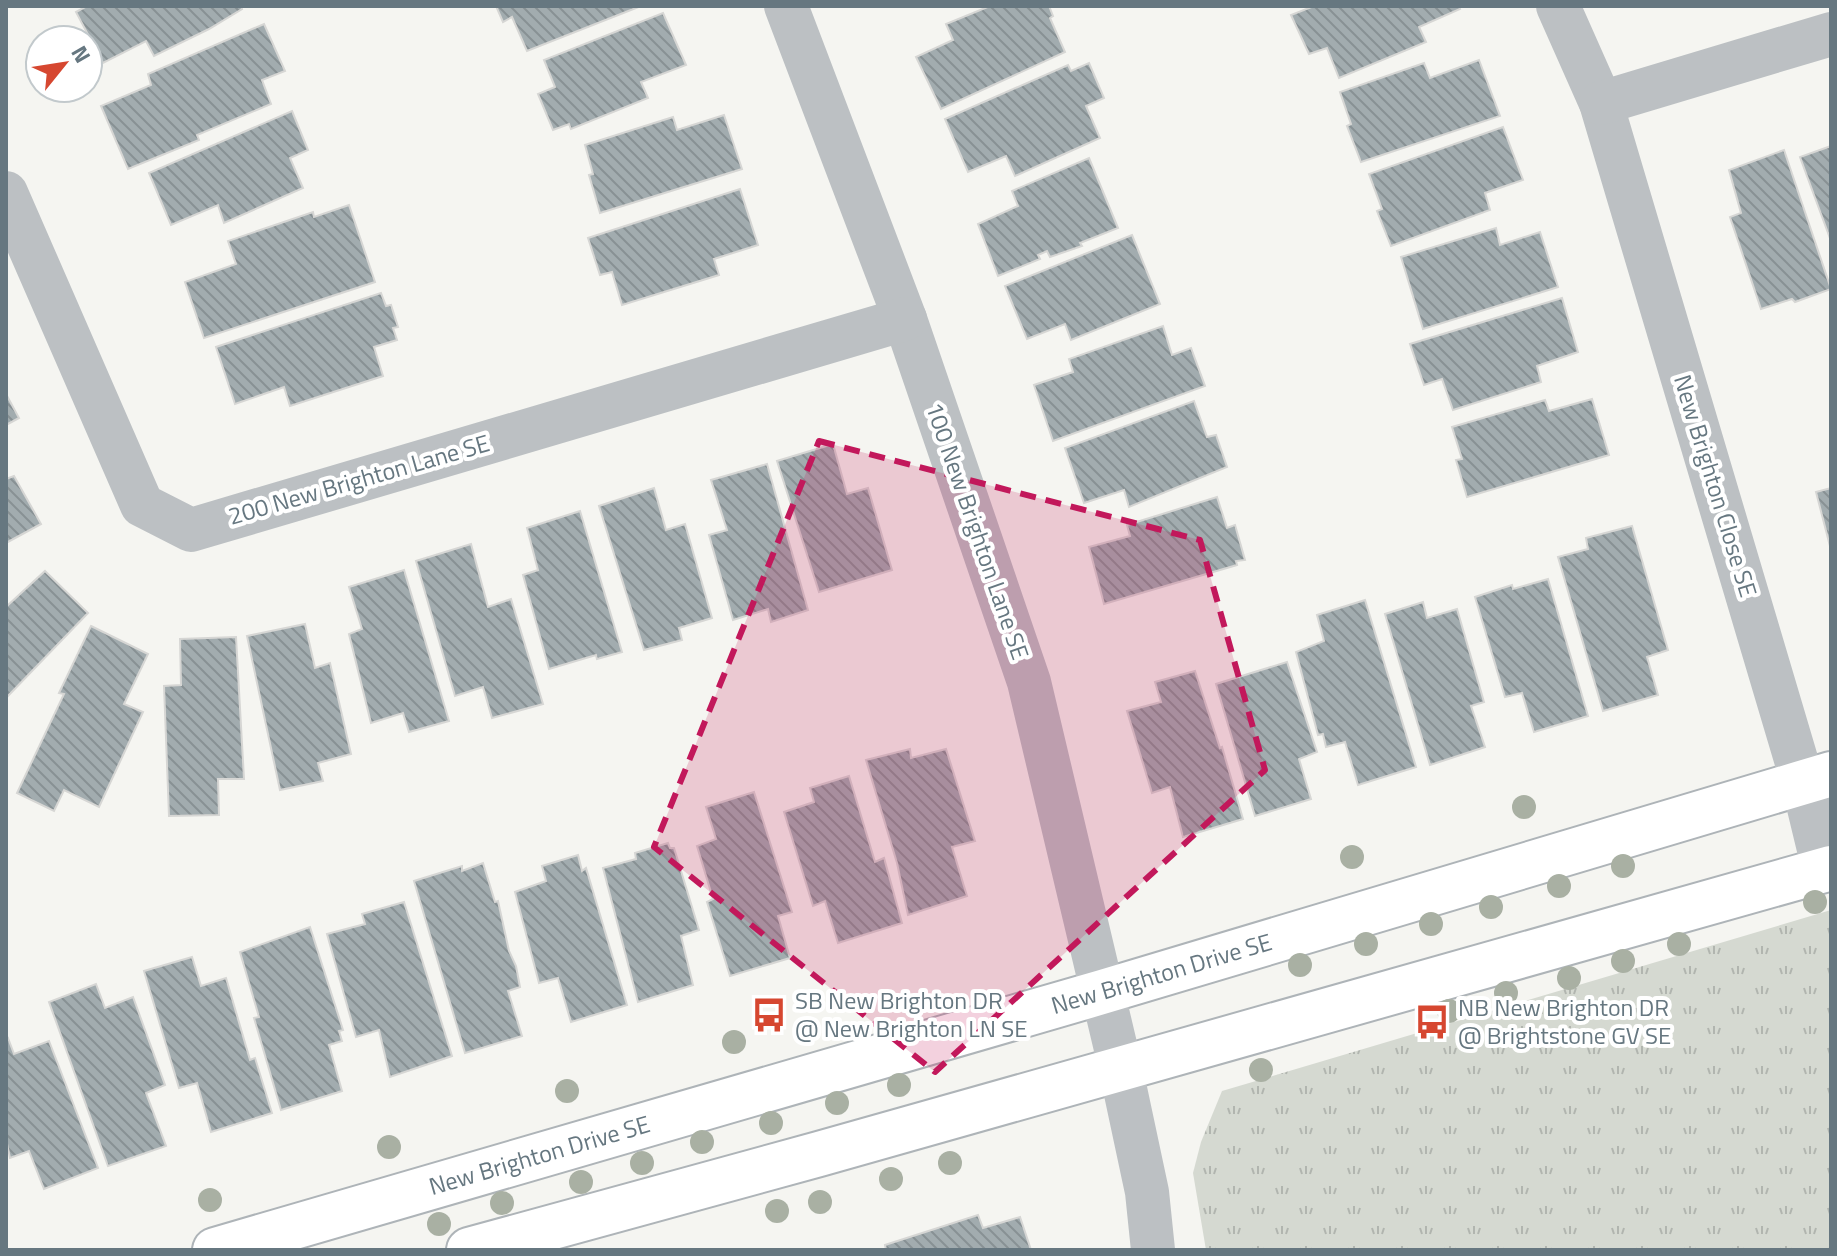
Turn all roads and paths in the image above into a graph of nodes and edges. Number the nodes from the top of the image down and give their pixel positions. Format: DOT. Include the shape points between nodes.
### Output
graph roads {
  1 [pos="786,6"];
  2 [pos="1558,6"];
  3 [pos="1831,34"];
  4 [pos="1601,103"];
  5 [pos="6,193"];
  6 [pos="905,319"];
  7 [pos="1817,779"];
  8 [pos="1828,869"];
  9 [pos="1102,992"];
  10 [pos="1121,1070"];
  11 [pos="215,1250"];
  12 [pos="469,1250"];
  13 [pos="1153,1250"];
  1 -- 6 [label="street, 100 New Brighton Lane SE"];
  2 -- 4 [label="street, New Brighton Close SE"];
  3 -- 4 [label="street"];
  4 -- 7 [label="street, New Brighton Close SE"];
  5 -- 6 [label="street, 200 New Brighton Lane SE" via="142,505 191,530"];
  6 -- 9 [label="street, 100 New Brighton Lane SE" via="1029,682"];
  7 -- 8 [label="street, New Brighton Close SE"];
  7 -- 9 [label="street, New Brighton Drive SE"];
  8 -- 10 [label="street"];
  9 -- 10 [label="street, 100 New Brighton Lane SE"];
  9 -- 11 [label="street, New Brighton Drive SE"];
  10 -- 12 [label="street"];
  10 -- 13 [label="street, 100 New Brighton Lane SE" via="1147,1192"];
}
